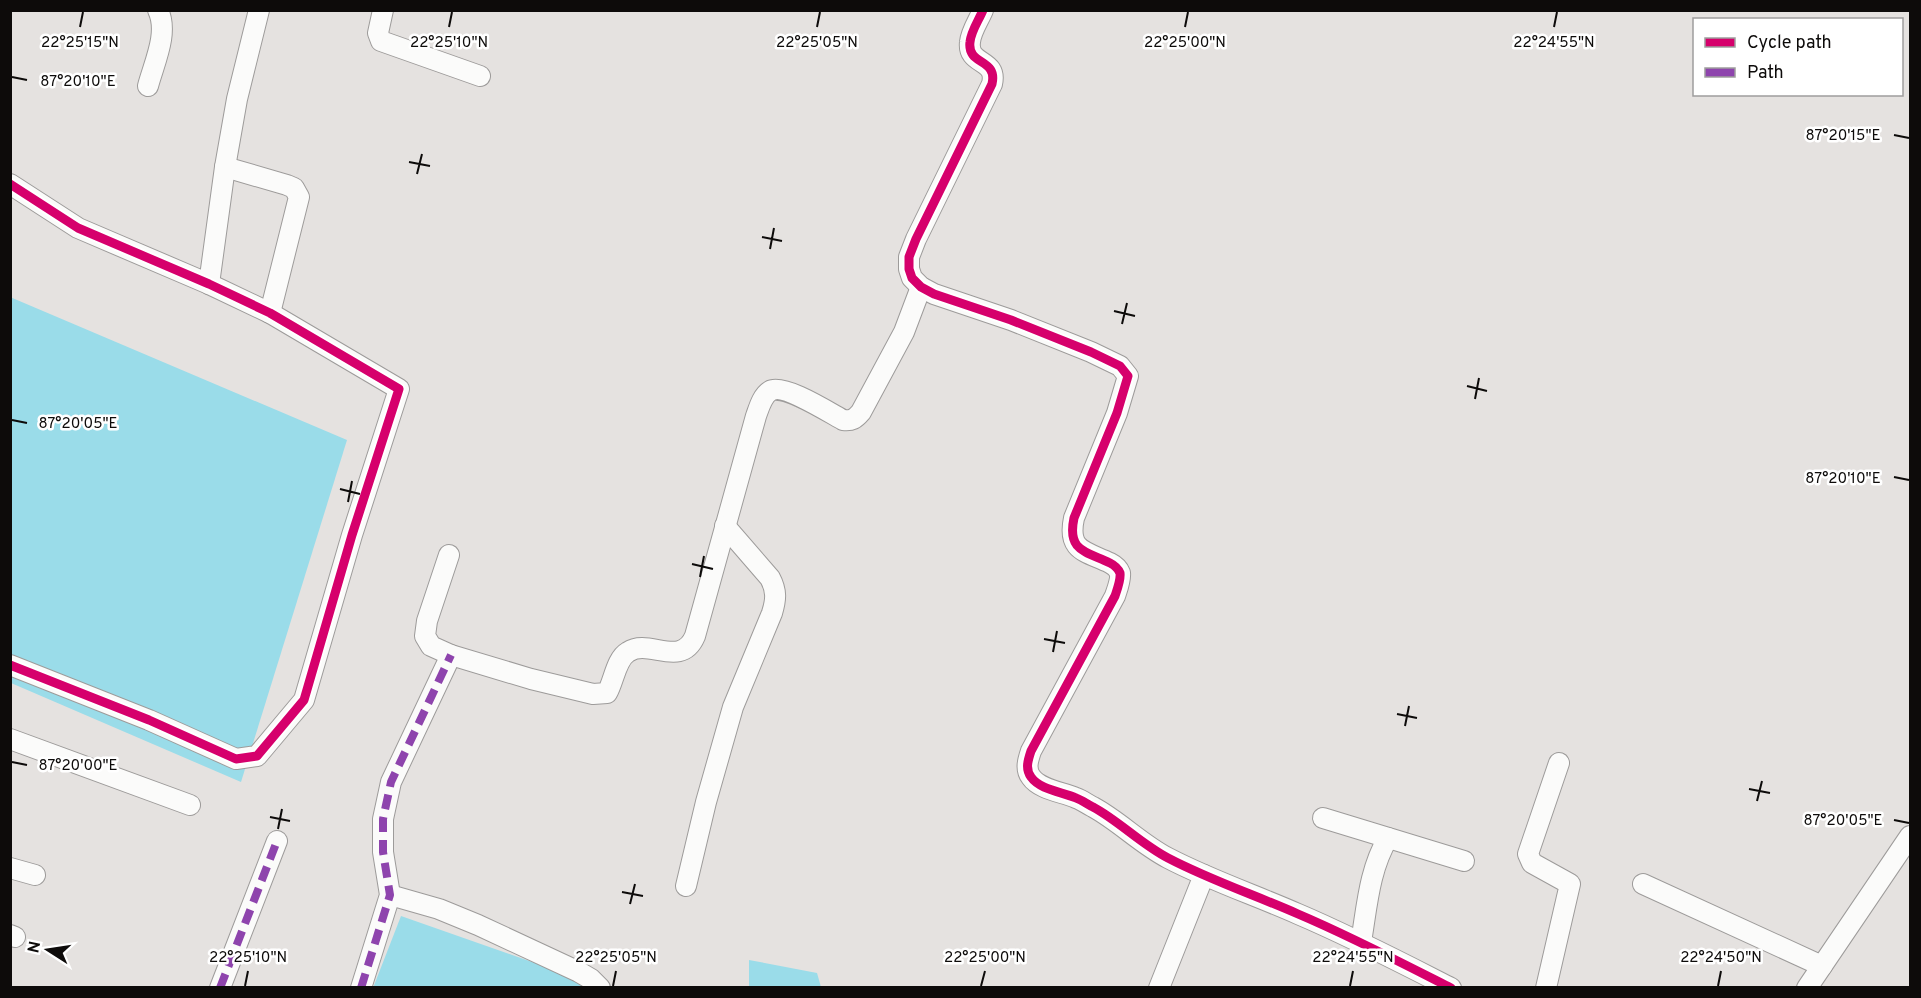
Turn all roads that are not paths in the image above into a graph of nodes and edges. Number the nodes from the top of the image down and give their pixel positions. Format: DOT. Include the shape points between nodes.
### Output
graph roads {
  1 [pos="158,10"];
  2 [pos="259,10"];
  3 [pos="383,10"];
  4 [pos="983,10"];
  5 [pos="480,76"];
  6 [pos="148,86"];
  7 [pos="225,167"];
  8 [pos="10,184"];
  9 [pos="209,284"];
  10 [pos="921,287"];
  11 [pos="270,313"];
  12 [pos="724,526"];
  13 [pos="449,555"];
  14 [pos="452,655"];
  15 [pos="10,665"];
  16 [pos="10,739"];
  17 [pos="1559,763"];
  18 [pos="190,805"];
  19 [pos="1323,818"];
  20 [pos="1911,836"];
  21 [pos="1388,838"];
  22 [pos="277,841"];
  23 [pos="1464,861"];
  24 [pos="10,868"];
  25 [pos="36,875"];
  26 [pos="1204,875"];
  27 [pos="1643,884"];
  28 [pos="686,886"];
  29 [pos="390,895"];
  30 [pos="1361,942"];
  31 [pos="1822,966"];
  32 [pos="1445,986"];
  33 [pos="220,987"];
  34 [pos="361,987"];
  35 [pos="600,987"];
  36 [pos="1159,987"];
  37 [pos="1546,987"];
  38 [pos="1807,987"];
  1 -- 6 [label="street" via="163,31"];
  2 -- 7 [label="street"];
  3 -- 5 [label="street" via="378,33 381,41"];
  4 -- 10 [label="street" via="970,49 976,59 990,67 993,78 915,239 909,268"];
  7 -- 9 [label="street"];
  7 -- 11 [label="street" via="287,185 298,192 299,204"];
  8 -- 9 [label="street" via="78,228"];
  9 -- 11 [label="street"];
  10 -- 12 [label="street" via="904,332 856,418 843,420 782,390 770,391 764,397"];
  10 -- 26 [label="street" via="1091,352 1120,366 1128,376 1071,530 1077,547 1114,565 1120,572 1119,584 1031,751 1028,769 1038,784 1078,798 1147,846"];
  11 -- 15 [label="street" via="399,389 304,700 257,756 236,759"];
  12 -- 14 [label="street" via="691,645 677,651 628,651 607,693 593,694 531,679"];
  12 -- 28 [label="street" via="770,578 776,598 732,707"];
  13 -- 14 [label="street" via="425,636 431,646"];
  14 -- 29 [label="street" via="391,782 383,819 383,852"];
  16 -- 18 [label="street"];
  17 -- 37 [label="street" via="1528,854 1532,863 1570,884"];
  19 -- 21 [label="street"];
  20 -- 31 [label="street"];
  21 -- 23 [label="street"];
  21 -- 30 [label="street" via="1373,870"];
  22 -- 33 [label="street"];
  24 -- 25 [label="street"];
  26 -- 30 [label="street"];
  26 -- 36 [label="street"];
  27 -- 31 [label="street"];
  29 -- 34 [label="street"];
  29 -- 35 [label="street" via="477,925 579,972"];
  30 -- 32 [label="street"];
  31 -- 38 [label="street"];
}
